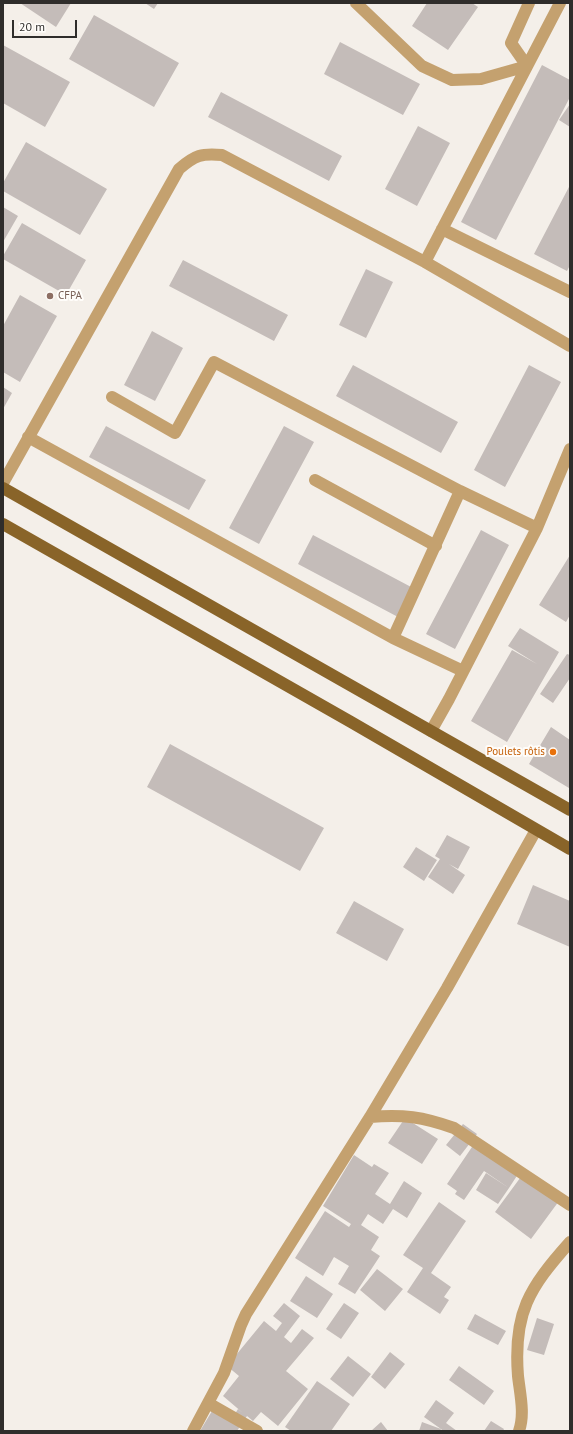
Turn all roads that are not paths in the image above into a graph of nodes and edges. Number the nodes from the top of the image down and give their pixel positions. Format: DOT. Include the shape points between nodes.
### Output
graph roads {
  1 [pos="356,3"];
  2 [pos="529,3"];
  3 [pos="560,3"];
  4 [pos="527,66"];
  5 [pos="442,228"];
  6 [pos="425,262"];
  7 [pos="570,292"];
  8 [pos="570,346"];
  9 [pos="112,397"];
  10 [pos="28,437"];
  11 [pos="570,449"];
  12 [pos="315,480"];
  13 [pos="3,483"];
  14 [pos="3,488"];
  15 [pos="460,491"];
  16 [pos="3,524"];
  17 [pos="537,528"];
  18 [pos="436,546"];
  19 [pos="393,638"];
  20 [pos="463,671"];
  21 [pos="431,731"];
  22 [pos="570,810"];
  23 [pos="536,830"];
  24 [pos="570,849"];
  25 [pos="370,1117"];
  26 [pos="570,1205"];
  27 [pos="570,1242"];
  28 [pos="208,1403"];
  29 [pos="193,1431"];
  30 [pos="257,1431"];
  31 [pos="519,1431"];
  1 -- 4 [label="street" via="422,66 452,80 481,80"];
  2 -- 4 [label="street" via="511,44"];
  3 -- 4 [label="street"];
  4 -- 5 [label="street"];
  5 -- 6 [label="street"];
  5 -- 7 [label="street"];
  6 -- 8 [label="street"];
  6 -- 10 [label="street" via="222,155 206,153 190,160 179,169"];
  9 -- 15 [label="street" via="175,433 214,362"];
  10 -- 13 [label="street"];
  10 -- 19 [label="street"];
  11 -- 17 [label="street"];
  12 -- 18 [label="street"];
  14 -- 21 [label="main road"];
  15 -- 17 [label="street"];
  15 -- 18 [label="street"];
  16 -- 23 [label="main road"];
  17 -- 20 [label="street"];
  18 -- 19 [label="street"];
  19 -- 20 [label="street"];
  20 -- 21 [label="street"];
  21 -- 22 [label="main road"];
  23 -- 24 [label="main road"];
  23 -- 25 [label="street" via="447,988"];
  25 -- 26 [label="street" via="412,1116 454,1128"];
  25 -- 28 [label="street" via="246,1314 224,1373"];
  27 -- 31 [label="street" via="537,1281 521,1317 516,1355 522,1409"];
  28 -- 29 [label="street"];
  28 -- 30 [label="street"];
}
